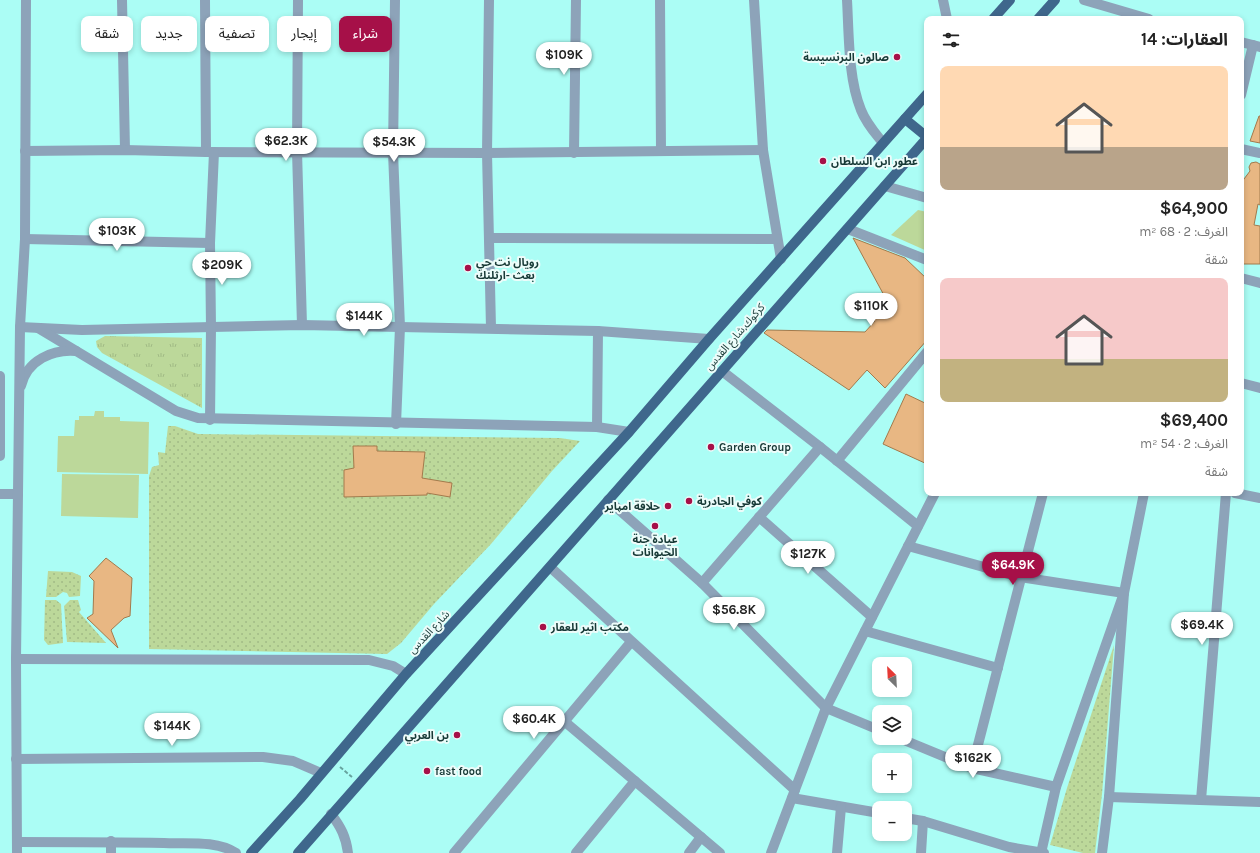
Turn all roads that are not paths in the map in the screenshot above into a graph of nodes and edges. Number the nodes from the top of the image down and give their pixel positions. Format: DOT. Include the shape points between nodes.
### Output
graph roads {
  1 [pos="26,0"];
  2 [pos="122,0"];
  3 [pos="205,0"];
  4 [pos="298,0"];
  5 [pos="395,0"];
  6 [pos="489,0"];
  7 [pos="576,0"];
  8 [pos="660,0"];
  9 [pos="754,0"];
  10 [pos="847,0"];
  11 [pos="943,0"];
  12 [pos="1010,0"];
  13 [pos="1055,0"];
  14 [pos="1089,1"];
  15 [pos="946,16"];
  16 [pos="996,16"];
  17 [pos="1041,16"];
  18 [pos="1139,16"];
  19 [pos="1244,43"];
  20 [pos="1256,46"];
  21 [pos="1244,85"];
  22 [pos="924,97"];
  23 [pos="905,119"];
  24 [pos="924,135"];
  25 [pos="924,141"];
  26 [pos="883,143"];
  27 [pos="125,150"];
  28 [pos="763,150"];
  29 [pos="1244,150"];
  30 [pos="26,151"];
  31 [pos="297,151"];
  32 [pos="661,151"];
  33 [pos="210,152"];
  34 [pos="392,152"];
  35 [pos="574,152"];
  36 [pos="487,153"];
  37 [pos="1260,153"];
  38 [pos="885,186"];
  39 [pos="924,197"];
  40 [pos="848,229"];
  41 [pos="490,238"];
  42 [pos="26,239"];
  43 [pos="777,239"];
  44 [pos="210,244"];
  45 [pos="781,259"];
  46 [pos="924,259"];
  47 [pos="1244,279"];
  48 [pos="1260,283"];
  49 [pos="302,325"];
  50 [pos="20,327"];
  51 [pos="37,327"];
  52 [pos="211,327"];
  53 [pos="400,327"];
  54 [pos="491,328"];
  55 [pos="82,330"];
  56 [pos="598,331"];
  57 [pos="709,339"];
  58 [pos="75,349"];
  59 [pos="924,356"];
  60 [pos="722,371"];
  61 [pos="0,376"];
  62 [pos="1244,384"];
  63 [pos="1260,388"];
  64 [pos="19,394"];
  65 [pos="210,420"];
  66 [pos="396,424"];
  67 [pos="0,427"];
  68 [pos="597,427"];
  69 [pos="629,432"];
  70 [pos="820,447"];
  71 [pos="0,456"];
  72 [pos="837,461"];
  73 [pos="0,494"];
  74 [pos="18,494"];
  75 [pos="1244,495"];
  76 [pos="933,496"];
  77 [pos="1042,496"];
  78 [pos="1143,496"];
  79 [pos="1226,496"];
  80 [pos="1260,498"];
  81 [pos="608,500"];
  82 [pos="758,517"];
  83 [pos="918,526"];
  84 [pos="908,546"];
  85 [pos="550,567"];
  86 [pos="1020,577"];
  87 [pos="702,582"];
  88 [pos="1124,593"];
  89 [pos="872,617"];
  90 [pos="865,631"];
  91 [pos="631,642"];
  92 [pos="16,659"];
  93 [pos="998,668"];
  94 [pos="406,674"];
  95 [pos="826,708"];
  96 [pos="564,721"];
  97 [pos="872,727"];
  98 [pos="912,743"];
  99 [pos="16,759"];
  100 [pos="972,768"];
  101 [pos="321,773"];
  102 [pos="635,781"];
  103 [pos="1056,787"];
  104 [pos="793,794"];
  105 [pos="1109,797"];
  106 [pos="1201,800"];
  107 [pos="1260,802"];
  108 [pos="841,807"];
  109 [pos="872,812"];
  110 [pos="331,814"];
  111 [pos="912,819"];
  112 [pos="923,821"];
  113 [pos="701,838"];
  114 [pos="111,841"];
  115 [pos="17,842"];
  116 [pos="1009,850"];
  117 [pos="17,853"];
  118 [pos="111,853"];
  119 [pos="236,853"];
  120 [pos="251,853"];
  121 [pos="298,853"];
  122 [pos="348,853"];
  123 [pos="454,853"];
  124 [pos="576,853"];
  125 [pos="689,853"];
  126 [pos="720,853"];
  127 [pos="771,853"];
  128 [pos="837,853"];
  129 [pos="920,853"];
  130 [pos="1043,853"];
  131 [pos="1102,853"];
  1 -- 30 [label="street"];
  2 -- 27 [label="street"];
  3 -- 33 [label="street"];
  4 -- 31 [label="street"];
  5 -- 34 [label="street"];
  6 -- 36 [label="street"];
  7 -- 35 [label="street"];
  8 -- 32 [label="street"];
  9 -- 28 [label="street"];
  10 -- 26 [label="street" via="849,45 858,102 866,120"];
  11 -- 15 [label="street"];
  12 -- 16 [label="main road"];
  13 -- 17 [label="main road"];
  14 -- 18 [label="street"];
  19 -- 20 [label="street"];
  20 -- 21 [label="street"];
  22 -- 23 [label="main road, كركوك,شارع القدس"];
  23 -- 24 [label="main road"];
  23 -- 26 [label="main road, كركوك,شارع القدس"];
  25 -- 38 [label="main road, كركوك,شارع القدس"];
  26 -- 45 [label="main road, كركوك,شارع القدس"];
  27 -- 30 [label="street"];
  27 -- 33 [label="street"];
  28 -- 32 [label="street"];
  28 -- 43 [label="street"];
  29 -- 37 [label="street"];
  30 -- 42 [label="street"];
  31 -- 33 [label="street"];
  31 -- 34 [label="street"];
  31 -- 49 [label="street"];
  32 -- 35 [label="street"];
  33 -- 44 [label="street"];
  34 -- 36 [label="street"];
  34 -- 53 [label="street"];
  35 -- 36 [label="street"];
  36 -- 41 [label="street"];
  38 -- 39 [label="street"];
  38 -- 40 [label="main road, كركوك,شارع القدس"];
  40 -- 46 [label="street"];
  40 -- 60 [label="main road, كركوك,شارع القدس"];
  41 -- 43 [label="street"];
  41 -- 54 [label="street"];
  42 -- 44 [label="street"];
  42 -- 50 [label="street"];
  43 -- 45 [label="street"];
  44 -- 52 [label="street"];
  45 -- 57 [label="main road, كركوك,شارع القدس"];
  47 -- 48 [label="street"];
  49 -- 52 [label="street"];
  49 -- 53 [label="street"];
  50 -- 51 [label="street"];
  50 -- 64 [label="street"];
  51 -- 55 [label="street"];
  51 -- 58 [label="street"];
  52 -- 55 [label="street"];
  52 -- 65 [label="street"];
  53 -- 54 [label="street"];
  53 -- 66 [label="street"];
  54 -- 56 [label="street"];
  55 -- 58 [label="street" via="74,332 71,336 70,340"];
  56 -- 57 [label="street"];
  56 -- 68 [label="street"];
  57 -- 69 [label="main road, كركوك,شارع القدس"];
  58 -- 64 [label="street" via="55,352 34,363 22,382"];
  58 -- 65 [label="street" via="176,411"];
  59 -- 72 [label="street"];
  60 -- 70 [label="street"];
  60 -- 81 [label="main road, كركوك,شارع القدس"];
  61 -- 67 [label="street"];
  62 -- 63 [label="street"];
  64 -- 74 [label="street"];
  65 -- 66 [label="street"];
  66 -- 68 [label="street"];
  67 -- 71 [label="street"];
  68 -- 69 [label="street"];
  69 -- 94 [label="main road, شارع القدس"];
  70 -- 72 [label="street"];
  70 -- 82 [label="street"];
  72 -- 83 [label="street"];
  73 -- 74 [label="street"];
  74 -- 92 [label="street"];
  75 -- 80 [label="street"];
  76 -- 83 [label="street"];
  77 -- 86 [label="street"];
  78 -- 88 [label="street"];
  79 -- 106 [label="street"];
  81 -- 85 [label="main road, كركوك,شارع القدس"];
  81 -- 87 [label="street"];
  82 -- 87 [label="street"];
  82 -- 89 [label="street"];
  83 -- 84 [label="street"];
  84 -- 86 [label="street"];
  84 -- 89 [label="street"];
  85 -- 91 [label="street"];
  85 -- 110 [label="main road"];
  86 -- 88 [label="street"];
  86 -- 93 [label="street"];
  87 -- 95 [label="street"];
  88 -- 103 [label="street"];
  88 -- 105 [label="street"];
  89 -- 90 [label="street"];
  90 -- 93 [label="street"];
  90 -- 95 [label="street"];
  91 -- 96 [label="street"];
  91 -- 104 [label="street"];
  92 -- 94 [label="street" via="370,660 383,662"];
  92 -- 99 [label="street"];
  93 -- 100 [label="street"];
  94 -- 101 [label="main road, شارع القدس"];
  95 -- 97 [label="street"];
  95 -- 104 [label="street"];
  96 -- 102 [label="street"];
  96 -- 123 [label="street"];
  98 -- 100 [label="street"];
  99 -- 101 [label="street" via="263,757 293,761"];
  99 -- 115 [label="street"];
  100 -- 103 [label="street"];
  101 -- 120 [label="main road, شارع القدس"];
  102 -- 113 [label="street"];
  102 -- 124 [label="street"];
  103 -- 130 [label="street"];
  104 -- 108 [label="street"];
  104 -- 127 [label="street"];
  105 -- 106 [label="street"];
  105 -- 131 [label="street"];
  106 -- 107 [label="street"];
  108 -- 109 [label="street"];
  108 -- 128 [label="street"];
  110 -- 121 [label="main road"];
  110 -- 122 [label="street" via="345,835"];
  111 -- 112 [label="street"];
  112 -- 116 [label="street"];
  112 -- 129 [label="street"];
  113 -- 125 [label="street"];
  113 -- 126 [label="street"];
  114 -- 115 [label="street"];
  114 -- 118 [label="street"];
  114 -- 119 [label="street" via="215,845"];
  115 -- 117 [label="street"];
  116 -- 130 [label="street"];
}
